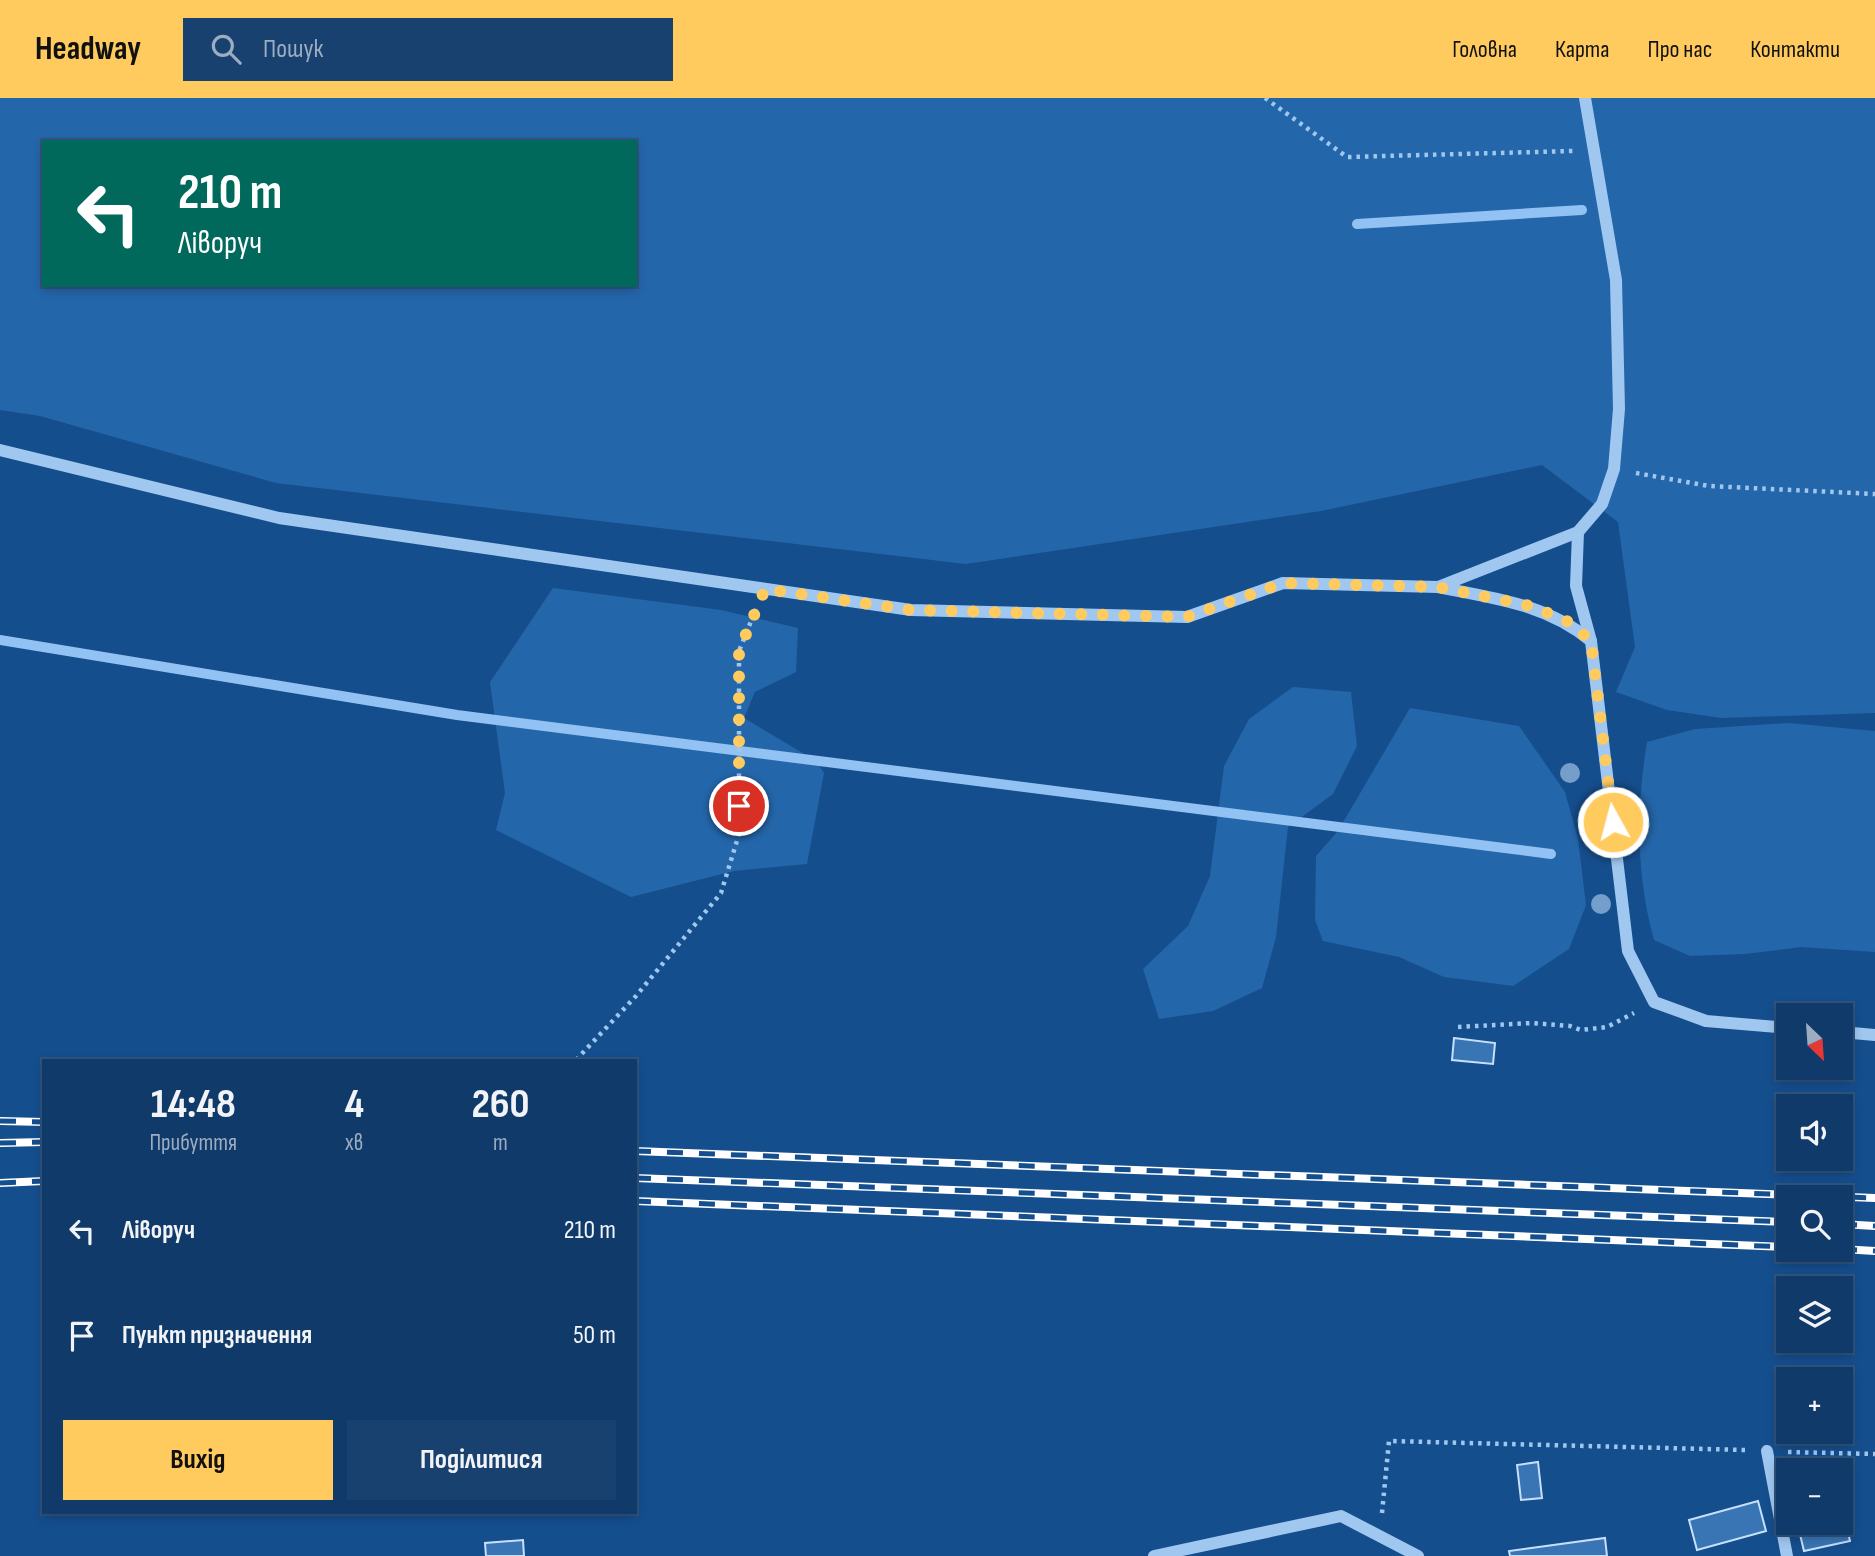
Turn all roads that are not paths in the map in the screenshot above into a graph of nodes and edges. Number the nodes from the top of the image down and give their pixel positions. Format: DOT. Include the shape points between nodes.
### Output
graph roads {
  1 [pos="1585,98"];
  2 [pos="0,450"];
  3 [pos="1578,532"];
  4 [pos="1438,587"];
  5 [pos="1591,641"];
  6 [pos="1776,1027"];
  7 [pos="1853,1033"];
  8 [pos="1875,1035"];
  9 [pos="1767,1451"];
  10 [pos="1154,1556"];
  11 [pos="1418,1556"];
  12 [pos="1787,1556"];
  1 -- 3 [label="street" via="1616,281 1619,409 1614,469 1602,504"];
  2 -- 4 [label="street" via="279,518 911,610 1187,617 1283,583"];
  3 -- 4 [label="street"];
  3 -- 5 [label="street" via="1576,586"];
  4 -- 5 [label="street" via="1531,606 1569,622"];
  5 -- 6 [label="street" via="1628,951 1654,1002 1706,1021"];
  7 -- 8 [label="street"];
  9 -- 12 [label="street"];
  10 -- 11 [label="street" via="1341,1516"];
}
